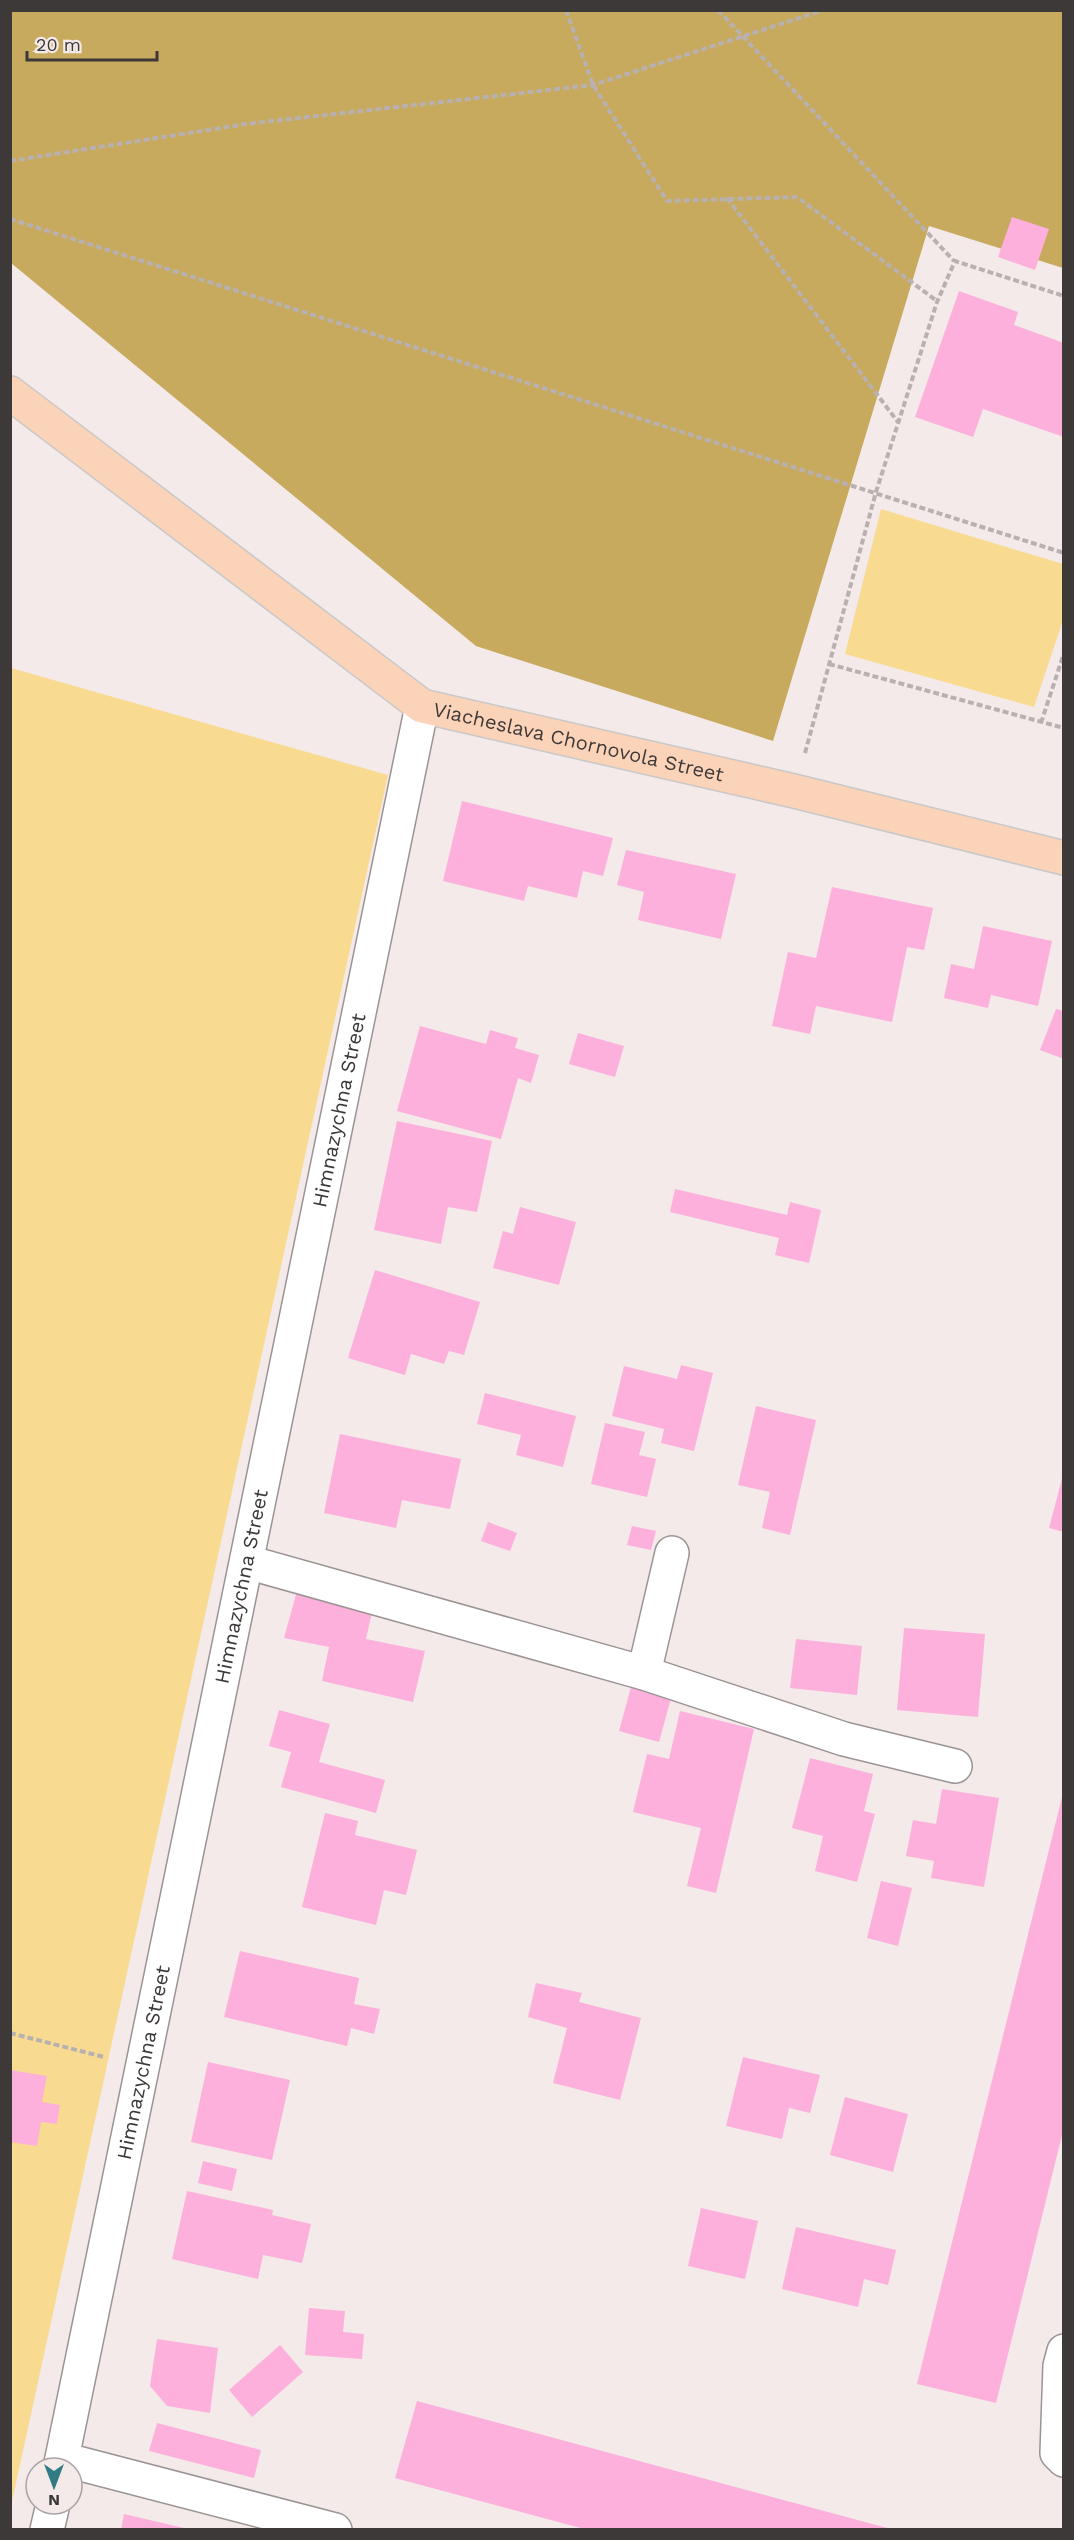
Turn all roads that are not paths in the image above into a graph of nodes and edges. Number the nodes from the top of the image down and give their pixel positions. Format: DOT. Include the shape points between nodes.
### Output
graph roads {
  1 [pos="10,393"];
  2 [pos="422,706"];
  3 [pos="1064,858"];
  4 [pos="672,1553"];
  5 [pos="247,1562"];
  6 [pos="644,1673"];
  7 [pos="956,1766"];
  8 [pos="1064,2351"];
  9 [pos="63,2456"];
  10 [pos="1064,2460"];
  11 [pos="84,2469"];
  12 [pos="335,2529"];
  1 -- 2 [label="main road, Viacheslava Chornovola Street"];
  2 -- 3 [label="main road, Viacheslava Chornovola Street"];
  2 -- 5 [label="street, Himnazychna Street"];
  4 -- 6 [label="street"];
  5 -- 6 [label="street"];
  5 -- 9 [label="street, Himnazychna Street"];
  6 -- 7 [label="street" via="844,1739"];
  8 -- 10 [label="street" via="1057,2453"];
  11 -- 12 [label="street"];
}
